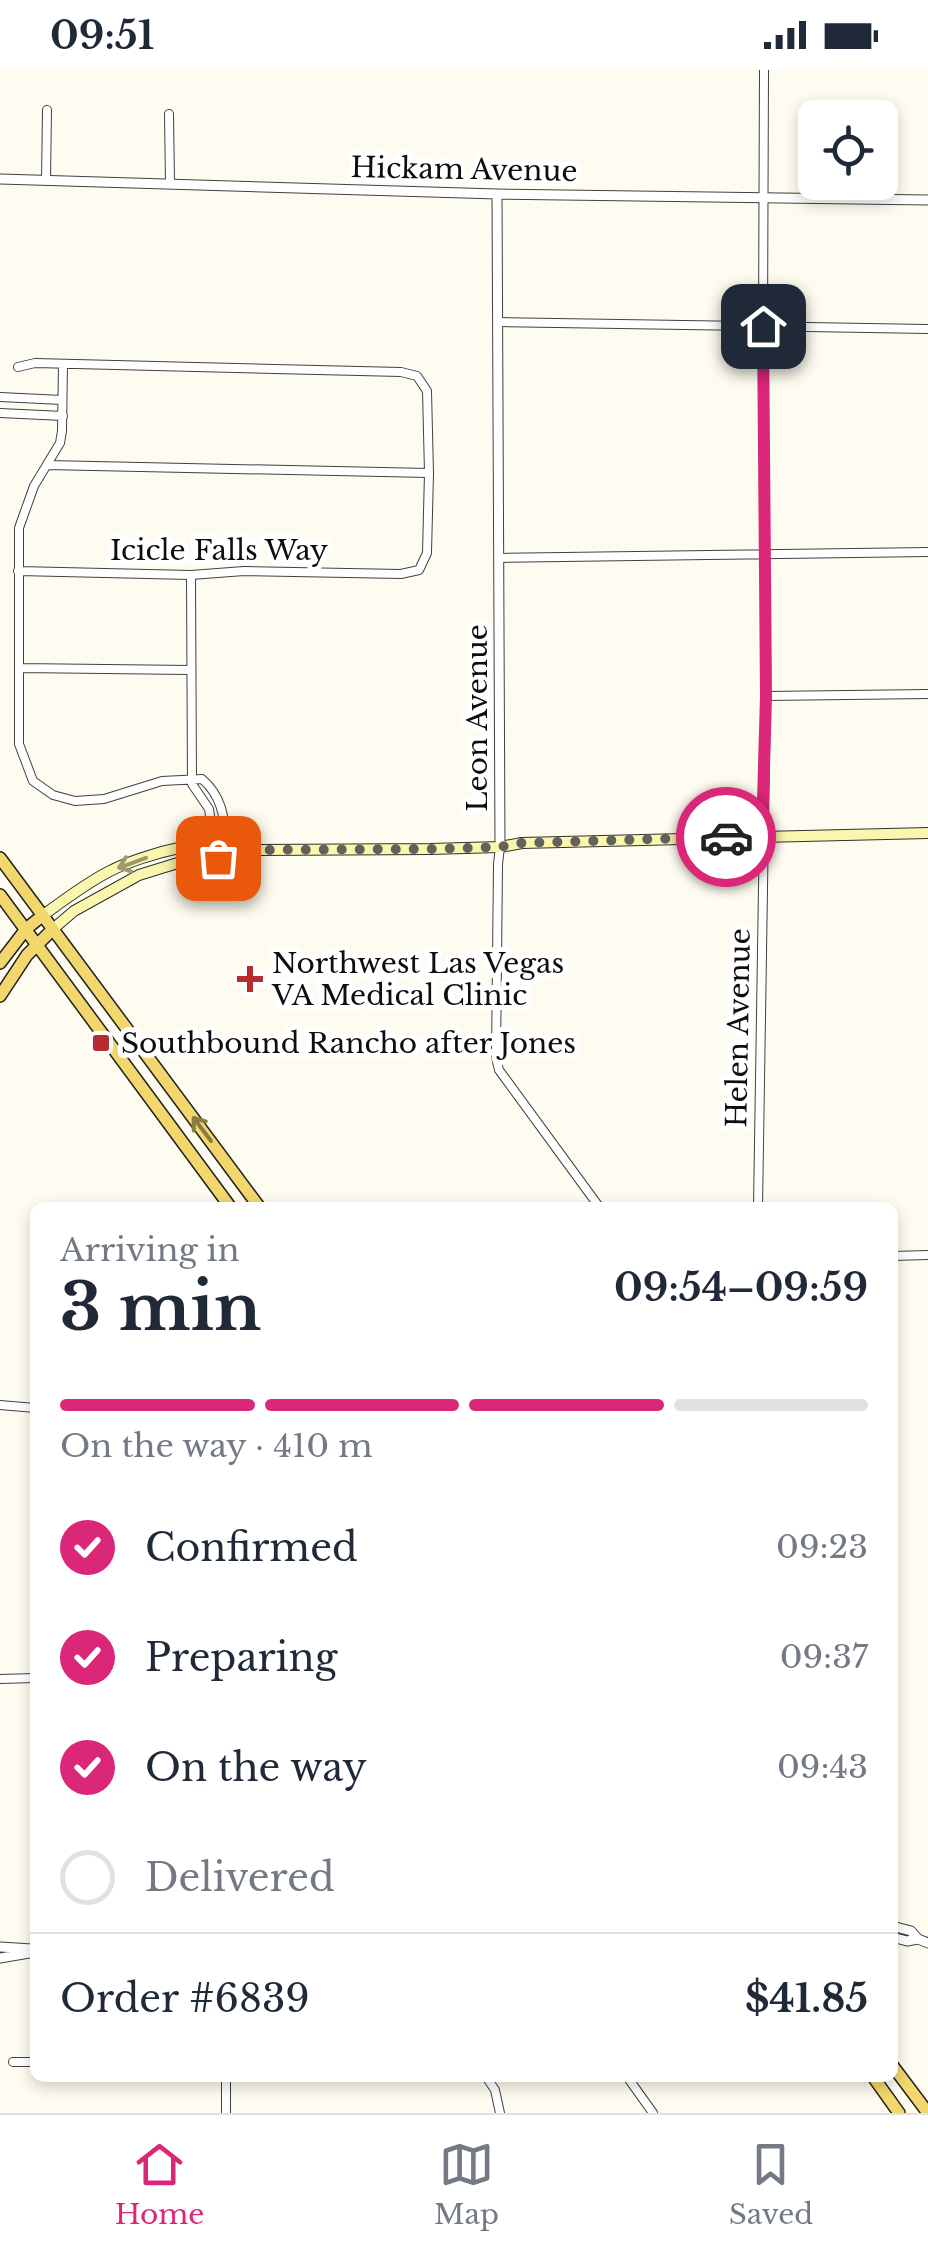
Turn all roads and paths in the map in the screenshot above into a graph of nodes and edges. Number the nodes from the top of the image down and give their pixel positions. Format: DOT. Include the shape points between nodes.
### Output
graph roads {
  1 [pos="764,70"];
  2 [pos="47,110"];
  3 [pos="169,114"];
  4 [pos="0,180"];
  5 [pos="46,180"];
  6 [pos="170,183"];
  7 [pos="497,194"];
  8 [pos="763,196"];
  9 [pos="928,200"];
  10 [pos="499,322"];
  11 [pos="763,326"];
  12 [pos="928,329"];
  13 [pos="63,364"];
  14 [pos="18,368"];
  15 [pos="0,397"];
  16 [pos="62,400"];
  17 [pos="0,413"];
  18 [pos="63,416"];
  19 [pos="47,465"];
  20 [pos="430,473"];
  21 [pos="928,552"];
  22 [pos="765,554"];
  23 [pos="500,558"];
  24 [pos="18,570"];
  25 [pos="191,576"];
  26 [pos="19,668"];
  27 [pos="190,670"];
  28 [pos="928,694"];
  29 [pos="766,696"];
  30 [pos="192,781"];
  31 [pos="928,833"];
  32 [pos="762,836"];
  33 [pos="227,842"];
  34 [pos="214,843"];
  35 [pos="500,847"];
  36 [pos="259,850"];
  37 [pos="0,858"];
  38 [pos="0,895"];
  39 [pos="42,916"];
  40 [pos="26,929"];
  41 [pos="53,929"];
  42 [pos="36,944"];
  43 [pos="0,962"];
  44 [pos="0,996"];
  45 [pos="226,1202"];
  46 [pos="256,1202"];
  47 [pos="596,1202"];
  48 [pos="758,1202"];
  49 [pos="928,1255"];
  50 [pos="898,1256"];
  51 [pos="0,1405"];
  52 [pos="30,1408"];
  53 [pos="30,1678"];
  54 [pos="0,1679"];
  55 [pos="898,1928"];
  56 [pos="898,1939"];
  57 [pos="923,1941"];
  58 [pos="0,1946"];
  59 [pos="30,1950"];
  60 [pos="30,1952"];
  61 [pos="0,1958"];
  62 [pos="13,2062"];
  63 [pos="30,2062"];
  64 [pos="898,2073"];
  65 [pos="226,2082"];
  66 [pos="490,2082"];
  67 [pos="631,2082"];
  68 [pos="877,2082"];
  69 [pos="928,2112"];
  70 [pos="226,2113"];
  71 [pos="500,2113"];
  72 [pos="653,2113"];
  73 [pos="900,2113"];
  1 -- 8 [label="street, Helen Avenue"];
  2 -- 5 [label="street"];
  3 -- 6 [label="street"];
  4 -- 5 [label="street, Hickam Avenue"];
  5 -- 6 [label="street, Hickam Avenue"];
  6 -- 7 [label="street, Hickam Avenue"];
  7 -- 8 [label="street, Hickam Avenue"];
  7 -- 10 [label="street, Leon Avenue"];
  8 -- 9 [label="street, Hickam Avenue"];
  8 -- 11 [label="street, Helen Avenue"];
  10 -- 11 [label="street"];
  10 -- 23 [label="street, Leon Avenue"];
  11 -- 12 [label="street"];
  11 -- 22 [label="street, Helen Avenue"];
  13 -- 14 [label="street"];
  13 -- 16 [label="street"];
  13 -- 20 [label="street" via="417,376 427,390"];
  15 -- 16 [label="street"];
  16 -- 18 [label="street"];
  17 -- 18 [label="street"];
  18 -- 19 [label="street" via="60,443"];
  19 -- 20 [label="street"];
  19 -- 24 [label="street" via="18,528"];
  20 -- 25 [label="street, Icicle Falls Way" via="427,552 419,570"];
  21 -- 22 [label="street"];
  22 -- 23 [label="street"];
  22 -- 29 [label="street, Helen Avenue"];
  23 -- 35 [label="street, Leon Avenue"];
  24 -- 25 [label="street, Icicle Falls Way"];
  24 -- 26 [label="street"];
  25 -- 27 [label="street"];
  26 -- 27 [label="street"];
  26 -- 30 [label="street" via="19,744 33,782 52,795 90,801 162,781"];
  27 -- 30 [label="street"];
  28 -- 29 [label="street"];
  29 -- 32 [label="street, Helen Avenue"];
  30 -- 33 [label="street" via="202,779 218,797"];
  30 -- 34 [label="street" via="209,809"];
  31 -- 32 [label="main road"];
  32 -- 35 [label="main road"];
  32 -- 48 [label="street, Helen Avenue"];
  33 -- 34 [label="main road"];
  33 -- 36 [label="main road" via="248,842"];
  34 -- 39 [label="main road, one-way" via="112,870"];
  35 -- 36 [label="main road"];
  35 -- 47 [label="street, Leon Avenue" via="498,1070"];
  36 -- 41 [label="main road" via="246,858 150,870"];
  37 -- 39 [label="main road"];
  38 -- 40 [label="main road"];
  39 -- 40 [label="main road"];
  39 -- 41 [label="main road"];
  40 -- 42 [label="main road"];
  40 -- 43 [label="main road"];
  41 -- 42 [label="main road"];
  46 -- 41 [label="main road, one-way"];
  42 -- 44 [label="main road"];
  42 -- 45 [label="main road"];
  49 -- 50 [label="street"];
  51 -- 52 [label="street"];
  53 -- 54 [label="street"];
  55 -- 57 [label="street"];
  56 -- 57 [label="street"];
  58 -- 59 [label="street"];
  60 -- 61 [label="street"];
  62 -- 63 [label="street"];
  64 -- 69 [label="main road"];
  65 -- 70 [label="street"];
  66 -- 71 [label="street"];
  67 -- 72 [label="street"];
  68 -- 73 [label="main road"];
}
